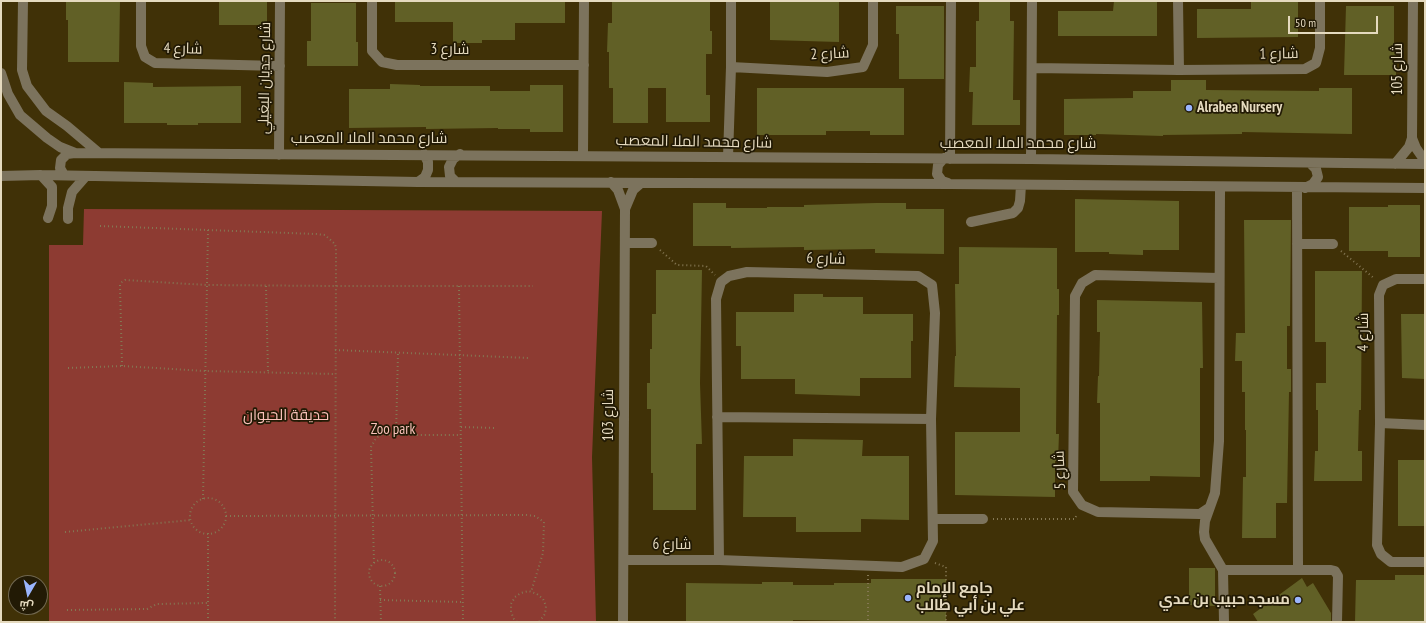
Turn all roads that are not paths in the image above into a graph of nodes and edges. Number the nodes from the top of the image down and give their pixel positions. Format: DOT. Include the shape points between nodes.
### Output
graph roads {
  1 [pos="23,1"];
  2 [pos="141,1"];
  3 [pos="280,1"];
  4 [pos="372,1"];
  5 [pos="584,1"];
  6 [pos="731,1"];
  7 [pos="873,1"];
  8 [pos="951,1"];
  9 [pos="1032,1"];
  10 [pos="1178,1"];
  11 [pos="1320,1"];
  12 [pos="1413,1"];
  13 [pos="584,65"];
  14 [pos="280,66"];
  15 [pos="731,67"];
  16 [pos="1033,68"];
  17 [pos="1179,70"];
  18 [pos="1,74"];
  19 [pos="1412,138"];
  20 [pos="75,153"];
  21 [pos="99,153"];
  22 [pos="424,154"];
  23 [pos="460,154"];
  24 [pos="279,155"];
  25 [pos="583,155"];
  26 [pos="728,157"];
  27 [pos="947,159"];
  28 [pos="1031,159"];
  29 [pos="1425,161"];
  30 [pos="1310,162"];
  31 [pos="1395,164"];
  32 [pos="1425,164"];
  33 [pos="41,174"];
  34 [pos="64,175"];
  35 [pos="1,176"];
  36 [pos="86,176"];
  37 [pos="418,182"];
  38 [pos="456,182"];
  39 [pos="611,182"];
  40 [pos="641,183"];
  41 [pos="950,184"];
  42 [pos="1021,185"];
  43 [pos="1220,187"];
  44 [pos="1301,188"];
  45 [pos="1425,188"];
  46 [pos="625,209"];
  47 [pos="48,218"];
  48 [pos="68,219"];
  49 [pos="971,222"];
  50 [pos="625,243"];
  51 [pos="652,243"];
  52 [pos="1297,244"];
  53 [pos="1333,244"];
  54 [pos="1219,278"];
  55 [pos="1425,279"];
  56 [pos="717,417"];
  57 [pos="931,419"];
  58 [pos="1380,423"];
  59 [pos="1425,425"];
  60 [pos="1209,508"];
  61 [pos="933,519"];
  62 [pos="983,519"];
  63 [pos="624,560"];
  64 [pos="720,560"];
  65 [pos="1425,562"];
  66 [pos="1223,570"];
  67 [pos="1298,570"];
  68 [pos="623,622"];
  69 [pos="1224,622"];
  70 [pos="1337,622"];
  1 -- 21 [label="street" via="22,70 27,86 46,111"];
  2 -- 14 [label="street, شارع 4" via="141,46 145,56 155,63"];
  3 -- 14 [label="street, شارع جديان البغيلي"];
  4 -- 13 [label="street, شارع 3" via="372,51 382,62 397,65"];
  5 -- 13 [label="street"];
  6 -- 15 [label="street"];
  7 -- 15 [label="street, شارع 2" via="873,45 863,67 827,72"];
  8 -- 27 [label="street"];
  9 -- 16 [label="street"];
  10 -- 17 [label="street"];
  11 -- 17 [label="street, شارع 1" via="1320,48 1316,63 1305,70"];
  12 -- 19 [label="street, شارع 105"];
  13 -- 25 [label="street"];
  14 -- 24 [label="street, شارع جديان البغيلي"];
  15 -- 26 [label="street"];
  16 -- 17 [label="street, شارع 1"];
  16 -- 28 [label="street"];
  18 -- 20 [label="street, شارع محمد الملا المعصب" via="8,94 20,115 46,138"];
  19 -- 29 [label="street, شارع 105"];
  19 -- 31 [label="street, شارع 105" via="1409,148"];
  20 -- 21 [label="street, شارع محمد الملا المعصب"];
  20 -- 34 [label="street" via="67,154 61,160 60,168"];
  21 -- 24 [label="street, شارع محمد الملا المعصب"];
  22 -- 23 [label="street, شارع محمد الملا المعصب"];
  22 -- 24 [label="street, شارع محمد الملا المعصب"];
  22 -- 37 [label="street" via="428,170 425,177"];
  23 -- 25 [label="street, شارع محمد الملا المعصب"];
  23 -- 38 [label="street" via="453,159 449,167 450,176"];
  25 -- 26 [label="street, شارع محمد الملا المعصب"];
  26 -- 27 [label="street, شارع محمد الملا المعصب"];
  27 -- 28 [label="street, شارع محمد الملا المعصب"];
  27 -- 41 [label="street" via="938,165 937,174 942,181"];
  28 -- 30 [label="street, شارع محمد الملا المعصب"];
  30 -- 31 [label="street, شارع محمد الملا المعصب"];
  30 -- 44 [label="street" via="1316,168 1318,177 1313,184"];
  31 -- 32 [label="street, شارع محمد الملا المعصب"];
  33 -- 34 [label="street"];
  33 -- 35 [label="street"];
  33 -- 47 [label="street" via="52,187"];
  34 -- 36 [label="street"];
  36 -- 37 [label="street"];
  36 -- 48 [label="street" via="72,192"];
  37 -- 38 [label="street"];
  38 -- 39 [label="street"];
  39 -- 40 [label="street"];
  39 -- 46 [label="street, شارع 103" via="618,190"];
  40 -- 41 [label="street"];
  40 -- 46 [label="street, شارع 103" via="633,190"];
  41 -- 42 [label="street"];
  42 -- 43 [label="street"];
  42 -- 49 [label="street" via="1020,201 1013,213"];
  43 -- 44 [label="street"];
  43 -- 54 [label="street"];
  44 -- 45 [label="street"];
  44 -- 52 [label="street"];
  46 -- 50 [label="street, شارع 103"];
  50 -- 51 [label="street"];
  50 -- 63 [label="street, شارع 103"];
  52 -- 53 [label="street"];
  52 -- 67 [label="street"];
  54 -- 60 [label="street" via="1219,441 1215,493"];
  54 -- 60 [label="street, شارع 5" via="1095,275 1082,283 1075,296 1073,492 1082,506 1098,512 1200,514"];
  55 -- 58 [label="street, شارع 4" via="1396,279 1383,285 1378,295"];
  56 -- 57 [label="street"];
  56 -- 57 [label="street, شارع 6" via="716,299 721,282 729,276 747,272 918,276 932,285 935,313"];
  56 -- 64 [label="street"];
  57 -- 61 [label="street, شارع 6"];
  58 -- 59 [label="street"];
  58 -- 65 [label="street, شارع 4" via="1377,545 1381,554 1391,562"];
  60 -- 66 [label="street" via="1205,521 1205,539"];
  61 -- 62 [label="street"];
  61 -- 64 [label="street, شارع 6" via="933,541 924,559 902,567"];
  63 -- 64 [label="street, شارع 6"];
  63 -- 68 [label="street, شارع 103"];
  66 -- 67 [label="street"];
  66 -- 69 [label="street"];
  67 -- 70 [label="street" via="1331,570 1337,574"];
}
